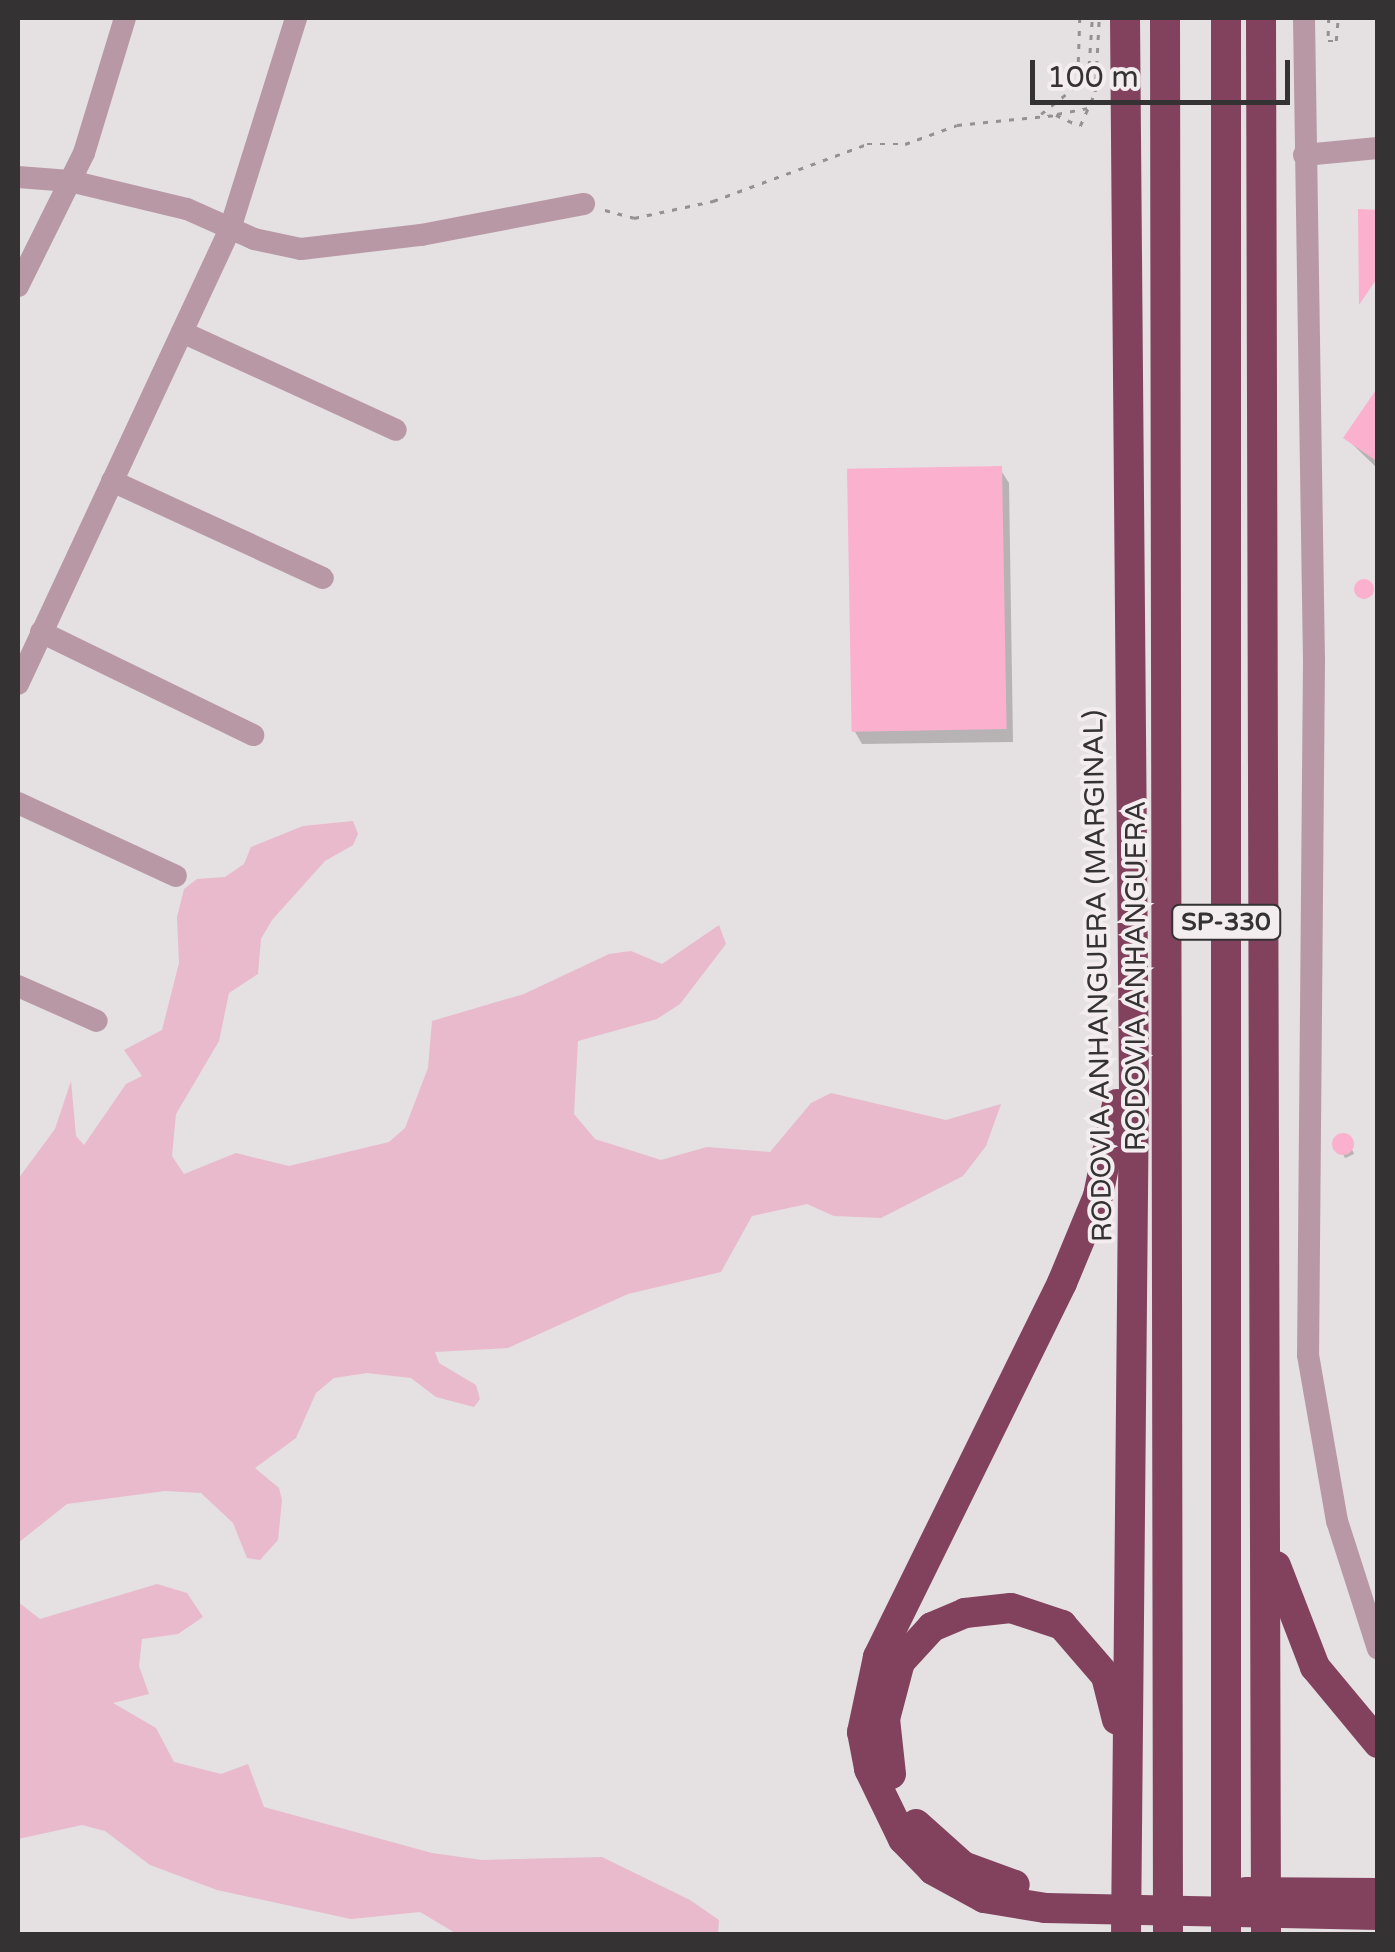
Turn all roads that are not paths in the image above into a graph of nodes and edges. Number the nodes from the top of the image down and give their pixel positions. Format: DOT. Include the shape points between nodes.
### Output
graph roads {
  1 [pos="125,18"];
  2 [pos="296,18"];
  3 [pos="1125,18"];
  4 [pos="1165,18"];
  5 [pos="1226,18"];
  6 [pos="1261,18"];
  7 [pos="1304,18"];
  8 [pos="1378,148"];
  9 [pos="1304,155"];
  10 [pos="18,177"];
  11 [pos="70,181"];
  12 [pos="584,204"];
  13 [pos="230,229"];
  14 [pos="18,286"];
  15 [pos="182,332"];
  16 [pos="396,430"];
  17 [pos="112,481"];
  18 [pos="324,578"];
  19 [pos="42,632"];
  20 [pos="18,684"];
  21 [pos="252,735"];
  22 [pos="18,804"];
  23 [pos="176,876"];
  24 [pos="1130,877"];
  25 [pos="18,986"];
  26 [pos="98,1021"];
  27 [pos="1265,1364"];
  28 [pos="1378,1649"];
  29 [pos="1378,1743"];
  30 [pos="1128,1781"];
  31 [pos="1378,1893"];
  32 [pos="1378,1915"];
  33 [pos="1126,1934"];
  34 [pos="1168,1934"];
  35 [pos="1226,1934"];
  36 [pos="1266,1934"];
  1 -- 11 [label="street"];
  2 -- 13 [label="street"];
  3 -- 24 [label="highway, RODOVIA ANHANGUERA (MARGINAL)"];
  4 -- 34 [label="highway, RODOVIA ANHANGUERA / SP-330"];
  5 -- 35 [label="highway, SP-330"];
  6 -- 27 [label="highway"];
  7 -- 9 [label="street"];
  8 -- 9 [label="street"];
  9 -- 28 [label="street" via="1314,660 1308,1356 1337,1521"];
  10 -- 11 [label="street"];
  11 -- 13 [label="street" via="187,209"];
  11 -- 14 [label="street"];
  12 -- 13 [label="street" via="323,248 278,245"];
  13 -- 15 [label="street"];
  15 -- 16 [label="street"];
  15 -- 17 [label="street"];
  17 -- 18 [label="street"];
  17 -- 19 [label="street"];
  19 -- 20 [label="street"];
  19 -- 21 [label="street"];
  22 -- 23 [label="street"];
  24 -- 30 [label="highway, RODOVIA ANHANGUERA (MARGINAL)"];
  24 -- 32 [label="highway" via="1114,1140 1098,1196 878,1657 862,1732 868,1769 910,1847 946,1880 984,1898 1046,1908"];
  25 -- 26 [label="street"];
  27 -- 29 [label="highway" via="1278,1576 1315,1667"];
  27 -- 36 [label="highway"];
  30 -- 31 [label="highway" via="1106,1676 1082,1640 1050,1618 997,1607 964,1612 921,1635 900,1662 884,1740 896,1792 928,1837 977,1873 1046,1889"];
  30 -- 33 [label="highway, RODOVIA ANHANGUERA (MARGINAL)"];
}
